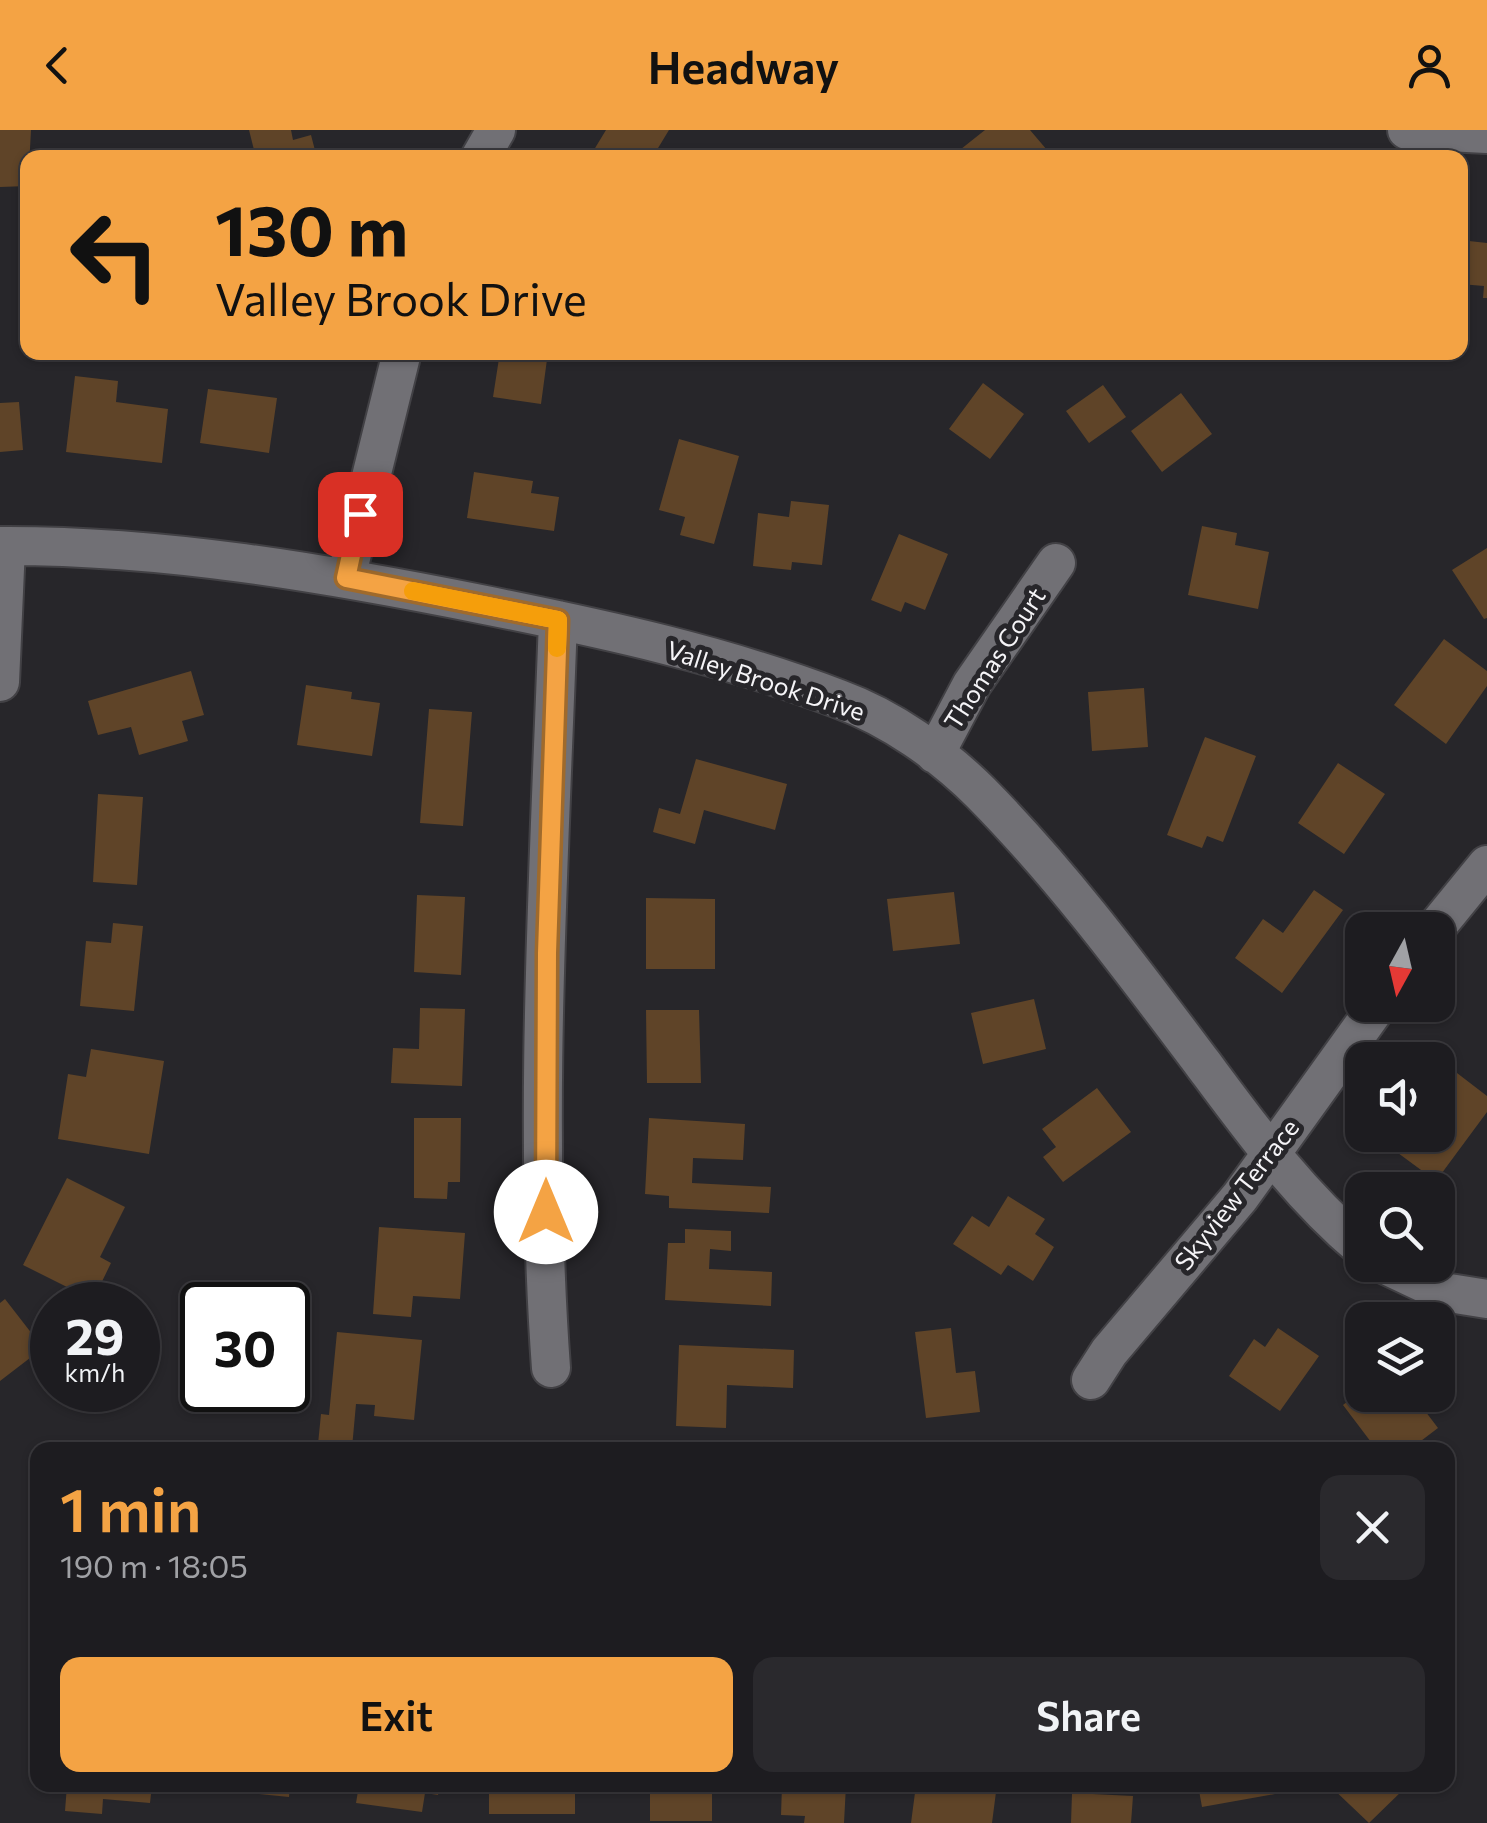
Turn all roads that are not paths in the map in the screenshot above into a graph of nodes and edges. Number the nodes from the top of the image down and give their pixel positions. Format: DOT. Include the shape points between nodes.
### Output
graph roads {
  1 [pos="1407,130"];
  2 [pos="1487,134"];
  3 [pos="400,360"];
  4 [pos="3,546"];
  5 [pos="1056,563"];
  6 [pos="346,578"];
  7 [pos="558,620"];
  8 [pos="0,682"];
  9 [pos="935,754"];
  10 [pos="1487,865"];
  11 [pos="1449,912"];
  12 [pos="1366,1022"];
  13 [pos="1270,1153"];
  14 [pos="1345,1234"];
  15 [pos="1422,1282"];
  16 [pos="1487,1299"];
  17 [pos="551,1368"];
  18 [pos="1091,1380"];
  1 -- 2 [label="street"];
  3 -- 6 [label="street"];
  4 -- 6 [label="street, Valley Brook Drive" via="184,556"];
  4 -- 8 [label="street"];
  5 -- 9 [label="street, Thomas Court" via="972,684"];
  6 -- 7 [label="street, Valley Brook Drive"];
  7 -- 9 [label="street, Valley Brook Drive" via="713,658 840,699"];
  7 -- 17 [label="street" via="547,953 545,1286"];
  9 -- 13 [label="street, Valley Brook Drive" via="1037,852"];
  10 -- 11 [label="street"];
  12 -- 13 [label="street, Skyview Terrace"];
  13 -- 14 [label="street, Valley Brook Drive"];
  13 -- 18 [label="street, Skyview Terrace"];
  15 -- 16 [label="street"];
}
